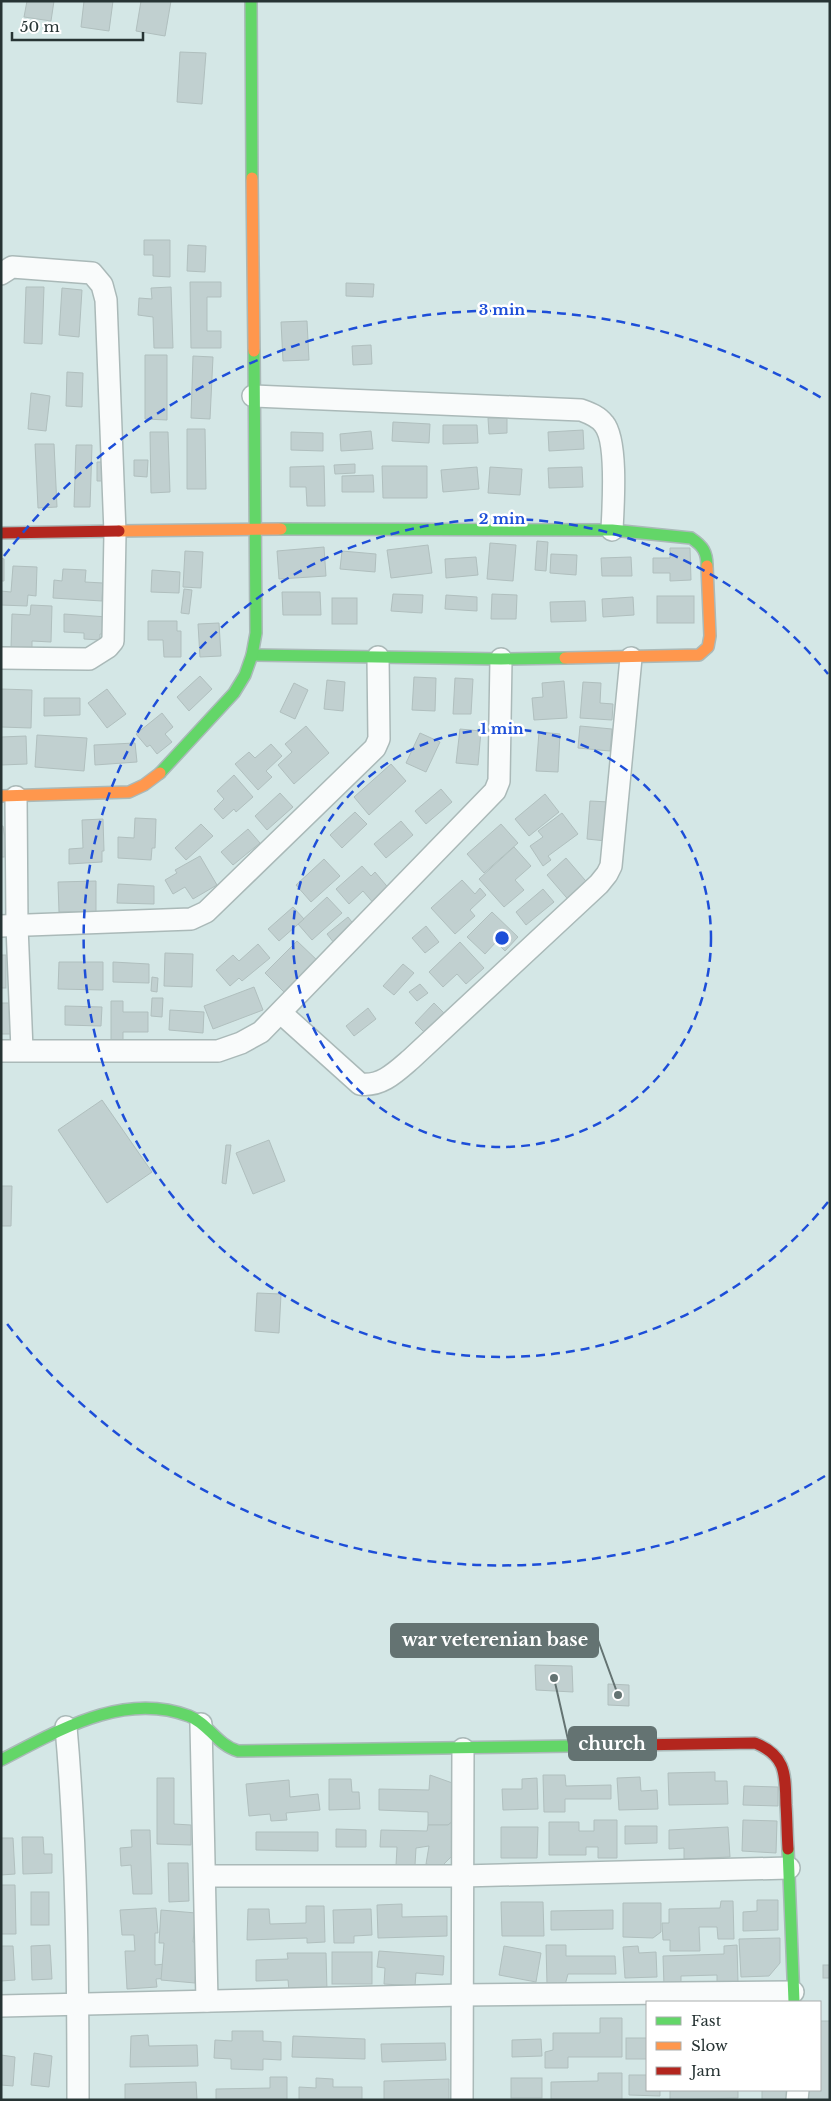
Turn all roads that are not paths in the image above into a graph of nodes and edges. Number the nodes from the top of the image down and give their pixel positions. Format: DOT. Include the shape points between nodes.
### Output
graph roads {
  1 [pos="251,1"];
  2 [pos="1,274"];
  3 [pos="253,396"];
  4 [pos="255,529"];
  5 [pos="612,530"];
  6 [pos="1,533"];
  7 [pos="115,533"];
  8 [pos="252,655"];
  9 [pos="378,657"];
  10 [pos="1,658"];
  11 [pos="630,658"];
  12 [pos="502,659"];
  13 [pos="9,796"];
  14 [pos="9,926"];
  15 [pos="281,1014"];
  16 [pos="12,1050"];
  17 [pos="201,1724"];
  18 [pos="66,1727"];
  19 [pos="463,1748"];
  20 [pos="1,1760"];
  21 [pos="788,1868"];
  22 [pos="204,1876"];
  23 [pos="462,1876"];
  24 [pos="462,1995"];
  25 [pos="793,1997"];
  26 [pos="208,2000"];
  27 [pos="78,2004"];
  28 [pos="1,2006"];
  29 [pos="78,2100"];
  30 [pos="462,2100"];
  1 -- 3 [label="street"];
  2 -- 7 [label="street" via="12,267 92,273 102,285 106,300"];
  3 -- 4 [label="street"];
  3 -- 5 [label="street" via="581,410 590,413 605,424 609,433 614,484"];
  4 -- 5 [label="street"];
  4 -- 7 [label="street"];
  4 -- 8 [label="street" via="257,611"];
  5 -- 11 [label="street" via="691,538 707,555 708,647 699,655"];
  6 -- 7 [label="street"];
  7 -- 10 [label="street" via="113,641 108,647 89,659"];
  8 -- 9 [label="street"];
  8 -- 13 [label="street" via="234,693 158,775 144,785 129,792"];
  9 -- 12 [label="street"];
  9 -- 14 [label="street" via="379,740 375,748 206,912 191,919"];
  11 -- 12 [label="street"];
  11 -- 15 [label="street" via="610,866 599,884 411,1059 379,1082 360,1084"];
  12 -- 15 [label="street" via="499,782 495,791"];
  13 -- 14 [label="street"];
  14 -- 16 [label="street"];
  15 -- 16 [label="street" via="251,1038 218,1051"];
  17 -- 18 [label="street" via="175,1711 140,1707 115,1709"];
  17 -- 19 [label="street" via="222,1745 238,1752"];
  17 -- 22 [label="street"];
  18 -- 20 [label="street"];
  18 -- 27 [label="street" via="72,1789"];
  19 -- 21 [label="street" via="755,1743 766,1747 775,1754 785,1774"];
  19 -- 23 [label="street"];
  21 -- 23 [label="street"];
  21 -- 25 [label="street"];
  22 -- 23 [label="street"];
  22 -- 26 [label="street"];
  23 -- 24 [label="street"];
  24 -- 25 [label="street"];
  24 -- 26 [label="street"];
  24 -- 30 [label="street"];
  26 -- 27 [label="street"];
  27 -- 28 [label="street"];
  27 -- 29 [label="street"];
}
